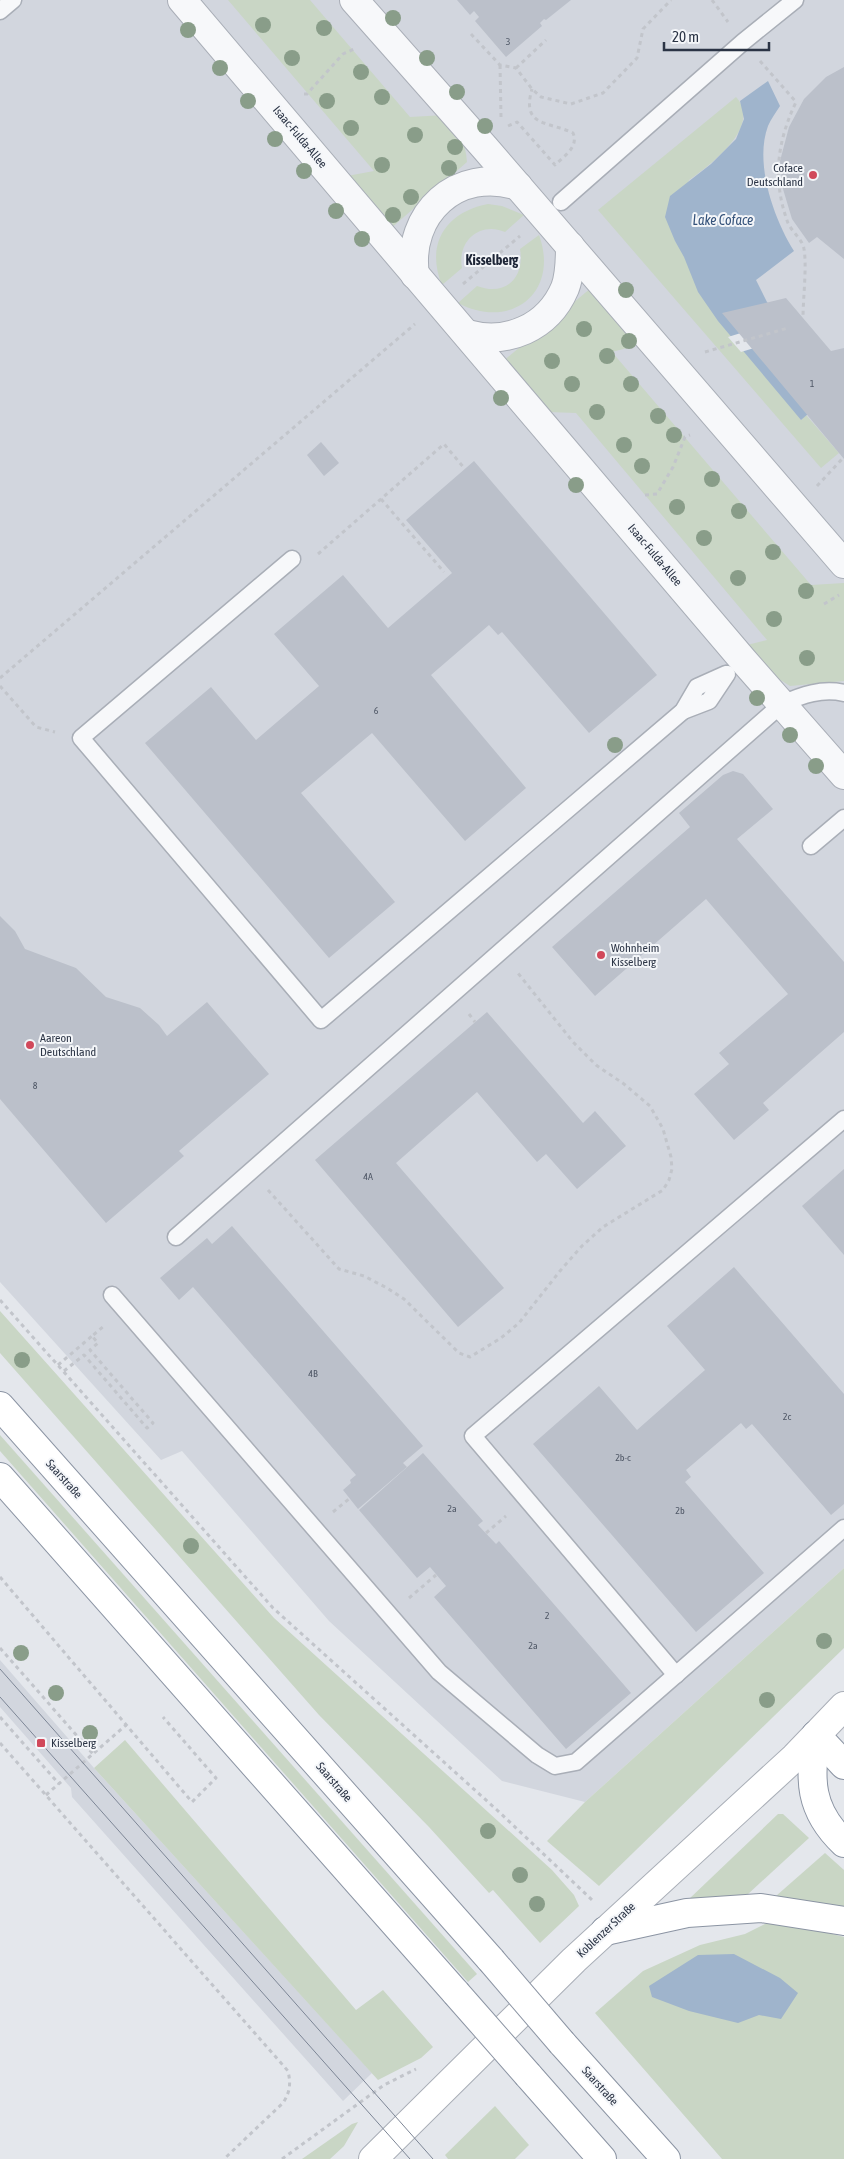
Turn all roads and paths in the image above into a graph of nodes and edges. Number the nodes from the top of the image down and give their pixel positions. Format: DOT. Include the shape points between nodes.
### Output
graph roads {
  1 [pos="13,0"];
  2 [pos="182,0"];
  3 [pos="354,0"];
  4 [pos="671,0"];
  5 [pos="795,0"];
  6 [pos="0,11"];
  7 [pos="471,34"];
  8 [pos="546,40"];
  9 [pos="743,42"];
  10 [pos="358,47"];
  11 [pos="500,65"];
  12 [pos="516,68"];
  13 [pos="532,89"];
  14 [pos="299,94"];
  15 [pos="501,119"];
  16 [pos="502,128"];
  17 [pos="518,186"];
  18 [pos="561,202"];
  19 [pos="524,232"];
  20 [pos="570,246"];
  21 [pos="415,275"];
  22 [pos="460,287"];
  23 [pos="803,318"];
  24 [pos="418,321"];
  25 [pos="788,328"];
  26 [pos="467,334"];
  27 [pos="697,354"];
  28 [pos="692,434"];
  29 [pos="843,458"];
  30 [pos="465,470"];
  31 [pos="813,490"];
  32 [pos="639,495"];
  33 [pos="381,499"];
  34 [pos="313,558"];
  35 [pos="292,559"];
  36 [pos="844,564"];
  37 [pos="444,572"];
  38 [pos="844,592"];
  39 [pos="824,604"];
  40 [pos="734,667"];
  41 [pos="0,678"];
  42 [pos="0,686"];
  43 [pos="844,693"];
  44 [pos="782,704"];
  45 [pos="36,727"];
  46 [pos="844,775"];
  47 [pos="844,818"];
  48 [pos="811,846"];
  49 [pos="501,952"];
  50 [pos="844,1119"];
  51 [pos="251,1172"];
  52 [pos="176,1237"];
  53 [pos="112,1295"];
  54 [pos="0,1300"];
  55 [pos="92,1336"];
  56 [pos="90,1350"];
  57 [pos="58,1364"];
  58 [pos="64,1371"];
  59 [pos="0,1406"];
  60 [pos="0,1478"];
  61 [pos="844,1528"];
  62 [pos="436,1575"];
  63 [pos="0,1577"];
  64 [pos="389,1614"];
  65 [pos="0,1648"];
  66 [pos="676,1674"];
  67 [pos="844,1706"];
  68 [pos="0,1717"];
  69 [pos="163,1717"];
  70 [pos="126,1725"];
  71 [pos="816,1734"];
  72 [pos="0,1743"];
  73 [pos="93,1754"];
  74 [pos="844,1765"];
  75 [pos="59,1784"];
  76 [pos="46,1795"];
  77 [pos="844,1843"];
  78 [pos="592,1901"];
  79 [pos="844,1921"];
  80 [pos="605,1931"];
  81 [pos="422,2066"];
  82 [pos="224,2159"];
  83 [pos="282,2159"];
  84 [pos="373,2159"];
  85 [pos="602,2159"];
  86 [pos="666,2159"];
  1 -- 6 [label="lane"];
  2 -- 21 [label="street, Isaac-Fulda-Allee"];
  3 -- 17 [label="street"];
  4 -- 13 [label="path" via="643,29 637,58 603,94 571,104 541,97"];
  5 -- 9 [label="lane"];
  7 -- 11 [label="path"];
  8 -- 12 [label="path"];
  9 -- 18 [label="lane"];
  9 -- 23 [label="path" via="796,102 778,155 779,187 789,224 804,247"];
  10 -- 14 [label="path" via="343,54 307,94"];
  11 -- 12 [label="path"];
  11 -- 15 [label="path"];
  12 -- 13 [label="path"];
  13 -- 16 [label="path" via="529,99 532,114 541,123 573,133 573,147 554,165 517,122"];
  17 -- 20 [label="street"];
  17 -- 21 [label="street" via="499,181 480,182 461,187 444,197 424,219 416,237"];
  19 -- 22 [label="path"];
  20 -- 26 [label="street" via="565,287 556,305 542,320 526,331 506,337 486,338"];
  20 -- 36 [label="street"];
  21 -- 26 [label="street, Isaac-Fulda-Allee"];
  24 -- 41 [label="path"];
  25 -- 27 [label="path"];
  26 -- 40 [label="street, Isaac-Fulda-Allee"];
  28 -- 32 [label="path" via="685,436 673,467 657,494"];
  29 -- 31 [label="path"];
  30 -- 33 [label="path" via="444,444"];
  33 -- 34 [label="path"];
  33 -- 37 [label="path"];
  35 -- 40 [label="lane" via="81,738 321,1020 683,711 697,687"];
  38 -- 39 [label="path"];
  40 -- 44 [label="street, Isaac-Fulda-Allee"];
  42 -- 45 [label="path"];
  43 -- 44 [label="lane" via="813,693"];
  44 -- 46 [label="street, Isaac-Fulda-Allee"];
  44 -- 49 [label="lane"];
  47 -- 48 [label="lane"];
  49 -- 51 [label="lane"];
  49 -- 51 [label="path" via="596,1066 650,1106 663,1129 671,1157 669,1180 663,1190 620,1215 582,1246 519,1323 470,1357 459,1353 404,1299 364,1276 339,1268"];
  50 -- 66 [label="lane" via="473,1436"];
  51 -- 52 [label="lane"];
  53 -- 64 [label="lane"];
  54 -- 57 [label="path"];
  55 -- 57 [label="path"];
  56 -- 58 [label="path" via="153,1423 147,1428 84,1354"];
  57 -- 58 [label="path"];
  58 -- 78 [label="path" via="273,1608 497,1810"];
  59 -- 86 [label="main road, Saarstraße, bridge"];
  60 -- 85 [label="main road, bridge"];
  61 -- 66 [label="lane"];
  62 -- 64 [label="path"];
  63 -- 70 [label="path"];
  64 -- 66 [label="lane" via="439,1672 554,1766 576,1762"];
  65 -- 73 [label="path"];
  67 -- 71 [label="main road, Koblenzer Straße"];
  68 -- 75 [label="path"];
  69 -- 70 [label="path" via="216,1778 192,1802"];
  70 -- 73 [label="path"];
  71 -- 74 [label="main road"];
  71 -- 77 [label="main road" via="811,1767 812,1789 832,1832"];
  71 -- 80 [label="main road, Koblenzer Straße"];
  72 -- 76 [label="path"];
  73 -- 75 [label="path"];
  75 -- 76 [label="path"];
  76 -- 82 [label="path" via="288,2071 291,2084 284,2103"];
  79 -- 80 [label="main road" via="761,1908 687,1913"];
  80 -- 84 [label="main road, Koblenzer Straße"];
  81 -- 83 [label="path" via="384,2085"];
}
